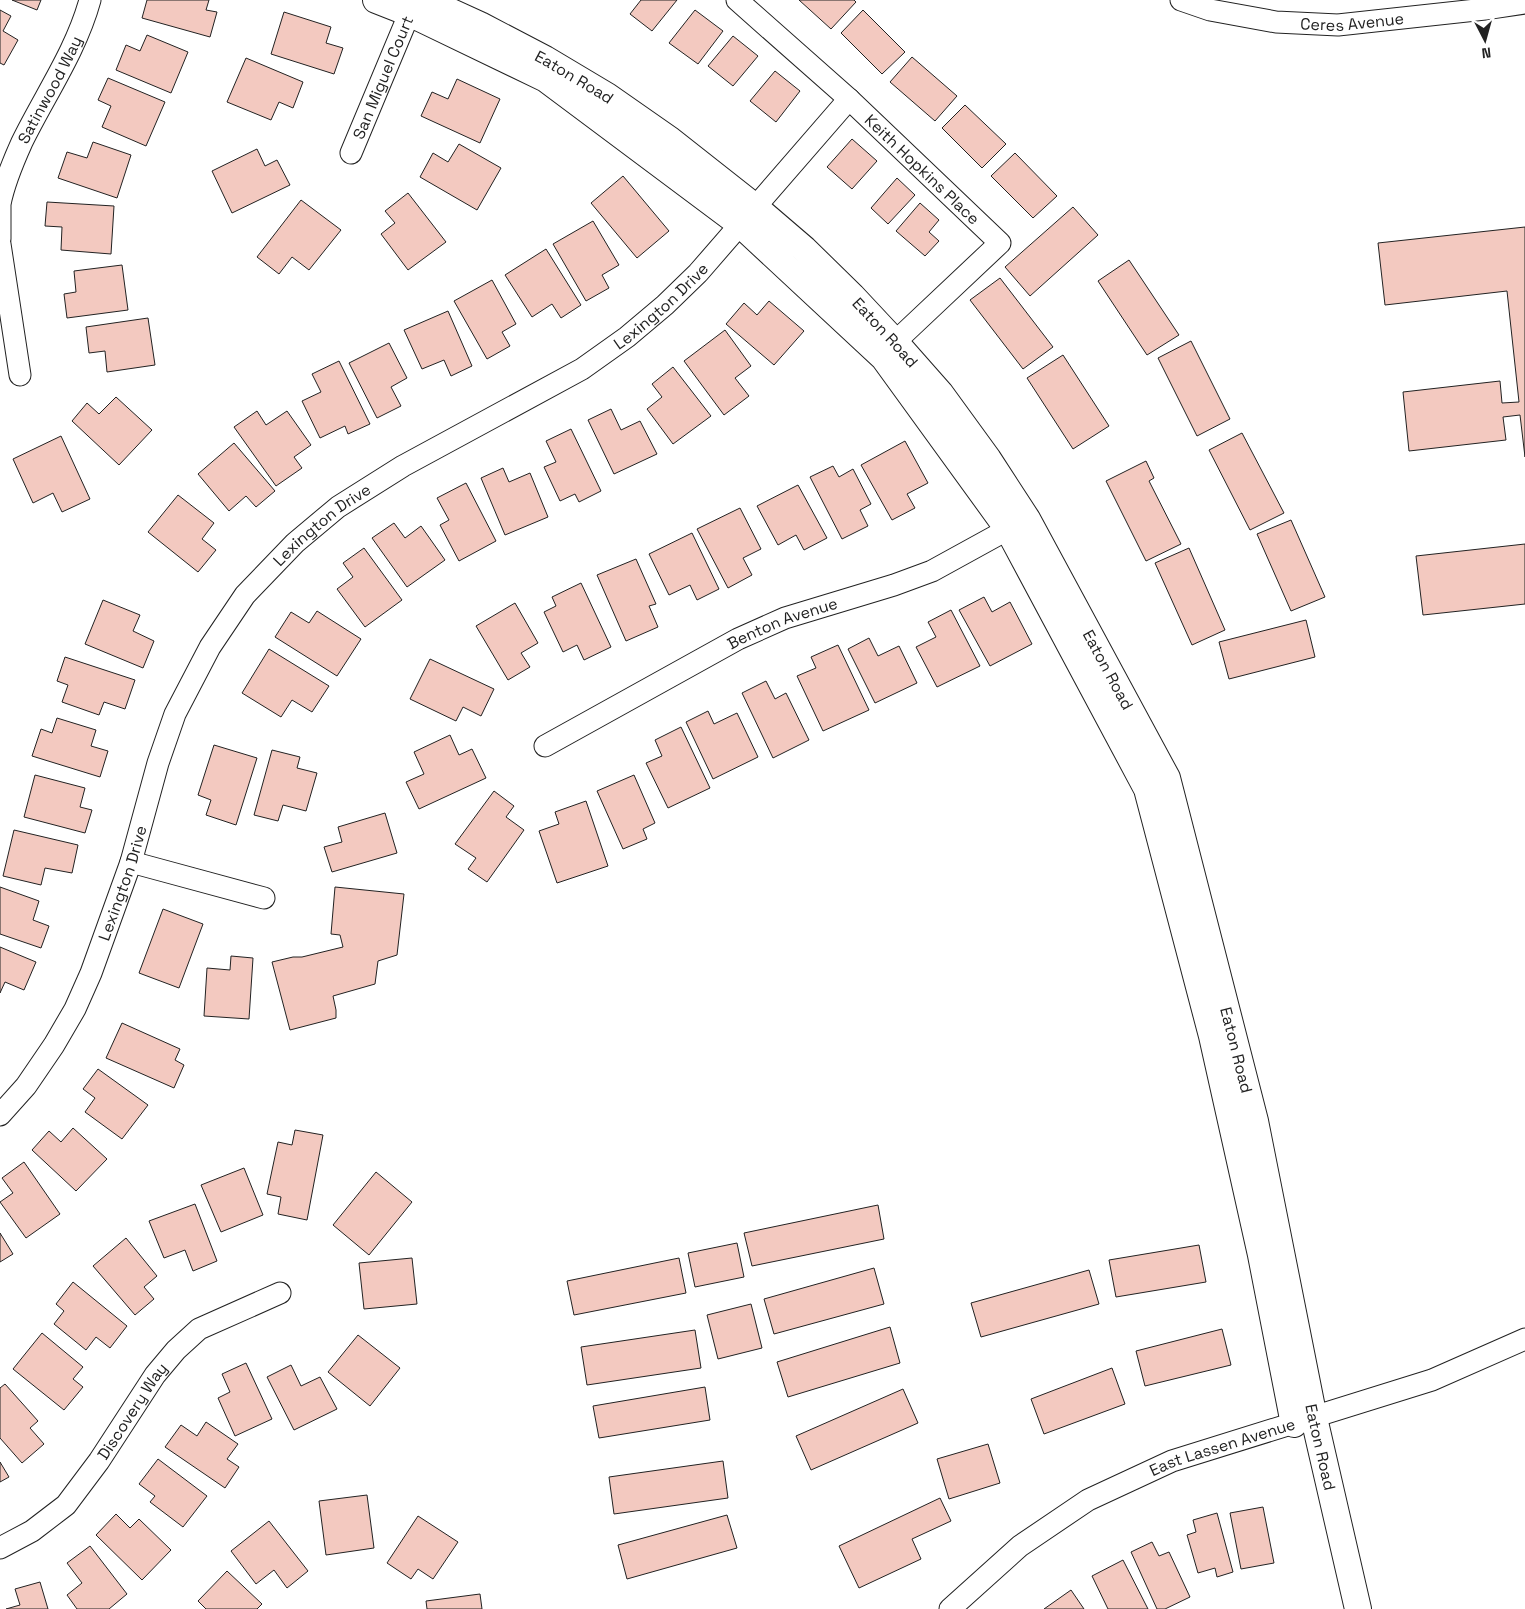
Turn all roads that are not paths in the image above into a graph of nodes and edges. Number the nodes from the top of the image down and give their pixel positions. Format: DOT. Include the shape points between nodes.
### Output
graph roads {
  1 [pos="90,0"];
  2 [pos="376,0"];
  3 [pos="738,0"];
  4 [pos="1181,0"];
  5 [pos="1525,3"];
  6 [pos="416,4"];
  7 [pos="849,99"];
  8 [pos="351,153"];
  9 [pos="748,216"];
  10 [pos="0,239"];
  11 [pos="0,244"];
  12 [pos="895,342"];
  13 [pos="20,376"];
  14 [pos="1018,524"];
  15 [pos="545,746"];
  16 [pos="131,862"];
  17 [pos="264,898"];
  18 [pos="0,1115"];
  19 [pos="280,1293"];
  20 [pos="1525,1338"];
  21 [pos="1304,1421"];
  22 [pos="0,1548"];
  23 [pos="950,1609"];
  24 [pos="1358,1609"];
  1 -- 10 [label="street, Satinwood Way" via="68,58 11,167 0,204"];
  2 -- 6 [label="street, Eaton Road"];
  3 -- 7 [label="street, Keith Hopkins Place"];
  4 -- 5 [label="street, Ceres Avenue" via="1210,10 1276,22 1338,25"];
  6 -- 8 [label="street, San Miguel Court"];
  6 -- 9 [label="street, Eaton Road" via="480,25 607,96 670,140"];
  7 -- 9 [label="street, Lexington Drive"];
  7 -- 12 [label="street, Keith Hopkins Place" via="1000,243"];
  9 -- 12 [label="street, Eaton Road" via="811,256"];
  9 -- 14 [label="street" via="884,358"];
  9 -- 16 [label="street, Lexington Drive" via="698,273 627,337 582,369 403,466 338,507 295,543 245,595 210,647 175,714"];
  11 -- 13 [label="street"];
  12 -- 14 [label="street, Eaton Road" via="940,393 988,459"];
  14 -- 15 [label="street, Benton Avenue" via="932,570 785,618 738,639"];
  14 -- 21 [label="street, Eaton Road" via="1167,778 1255,1121"];
  16 -- 17 [label="street"];
  16 -- 18 [label="street, Lexington Drive" via="75,1009 26,1086"];
  19 -- 22 [label="street, Discovery Way" via="200,1329 176,1350 66,1505 32,1531"];
  20 -- 21 [label="street, East Lassen Avenue" via="1432,1380"];
  21 -- 23 [label="street, East Lassen Avenue" via="1172,1461 1088,1500 1020,1546"];
  21 -- 24 [label="street, Eaton Road"];
}
